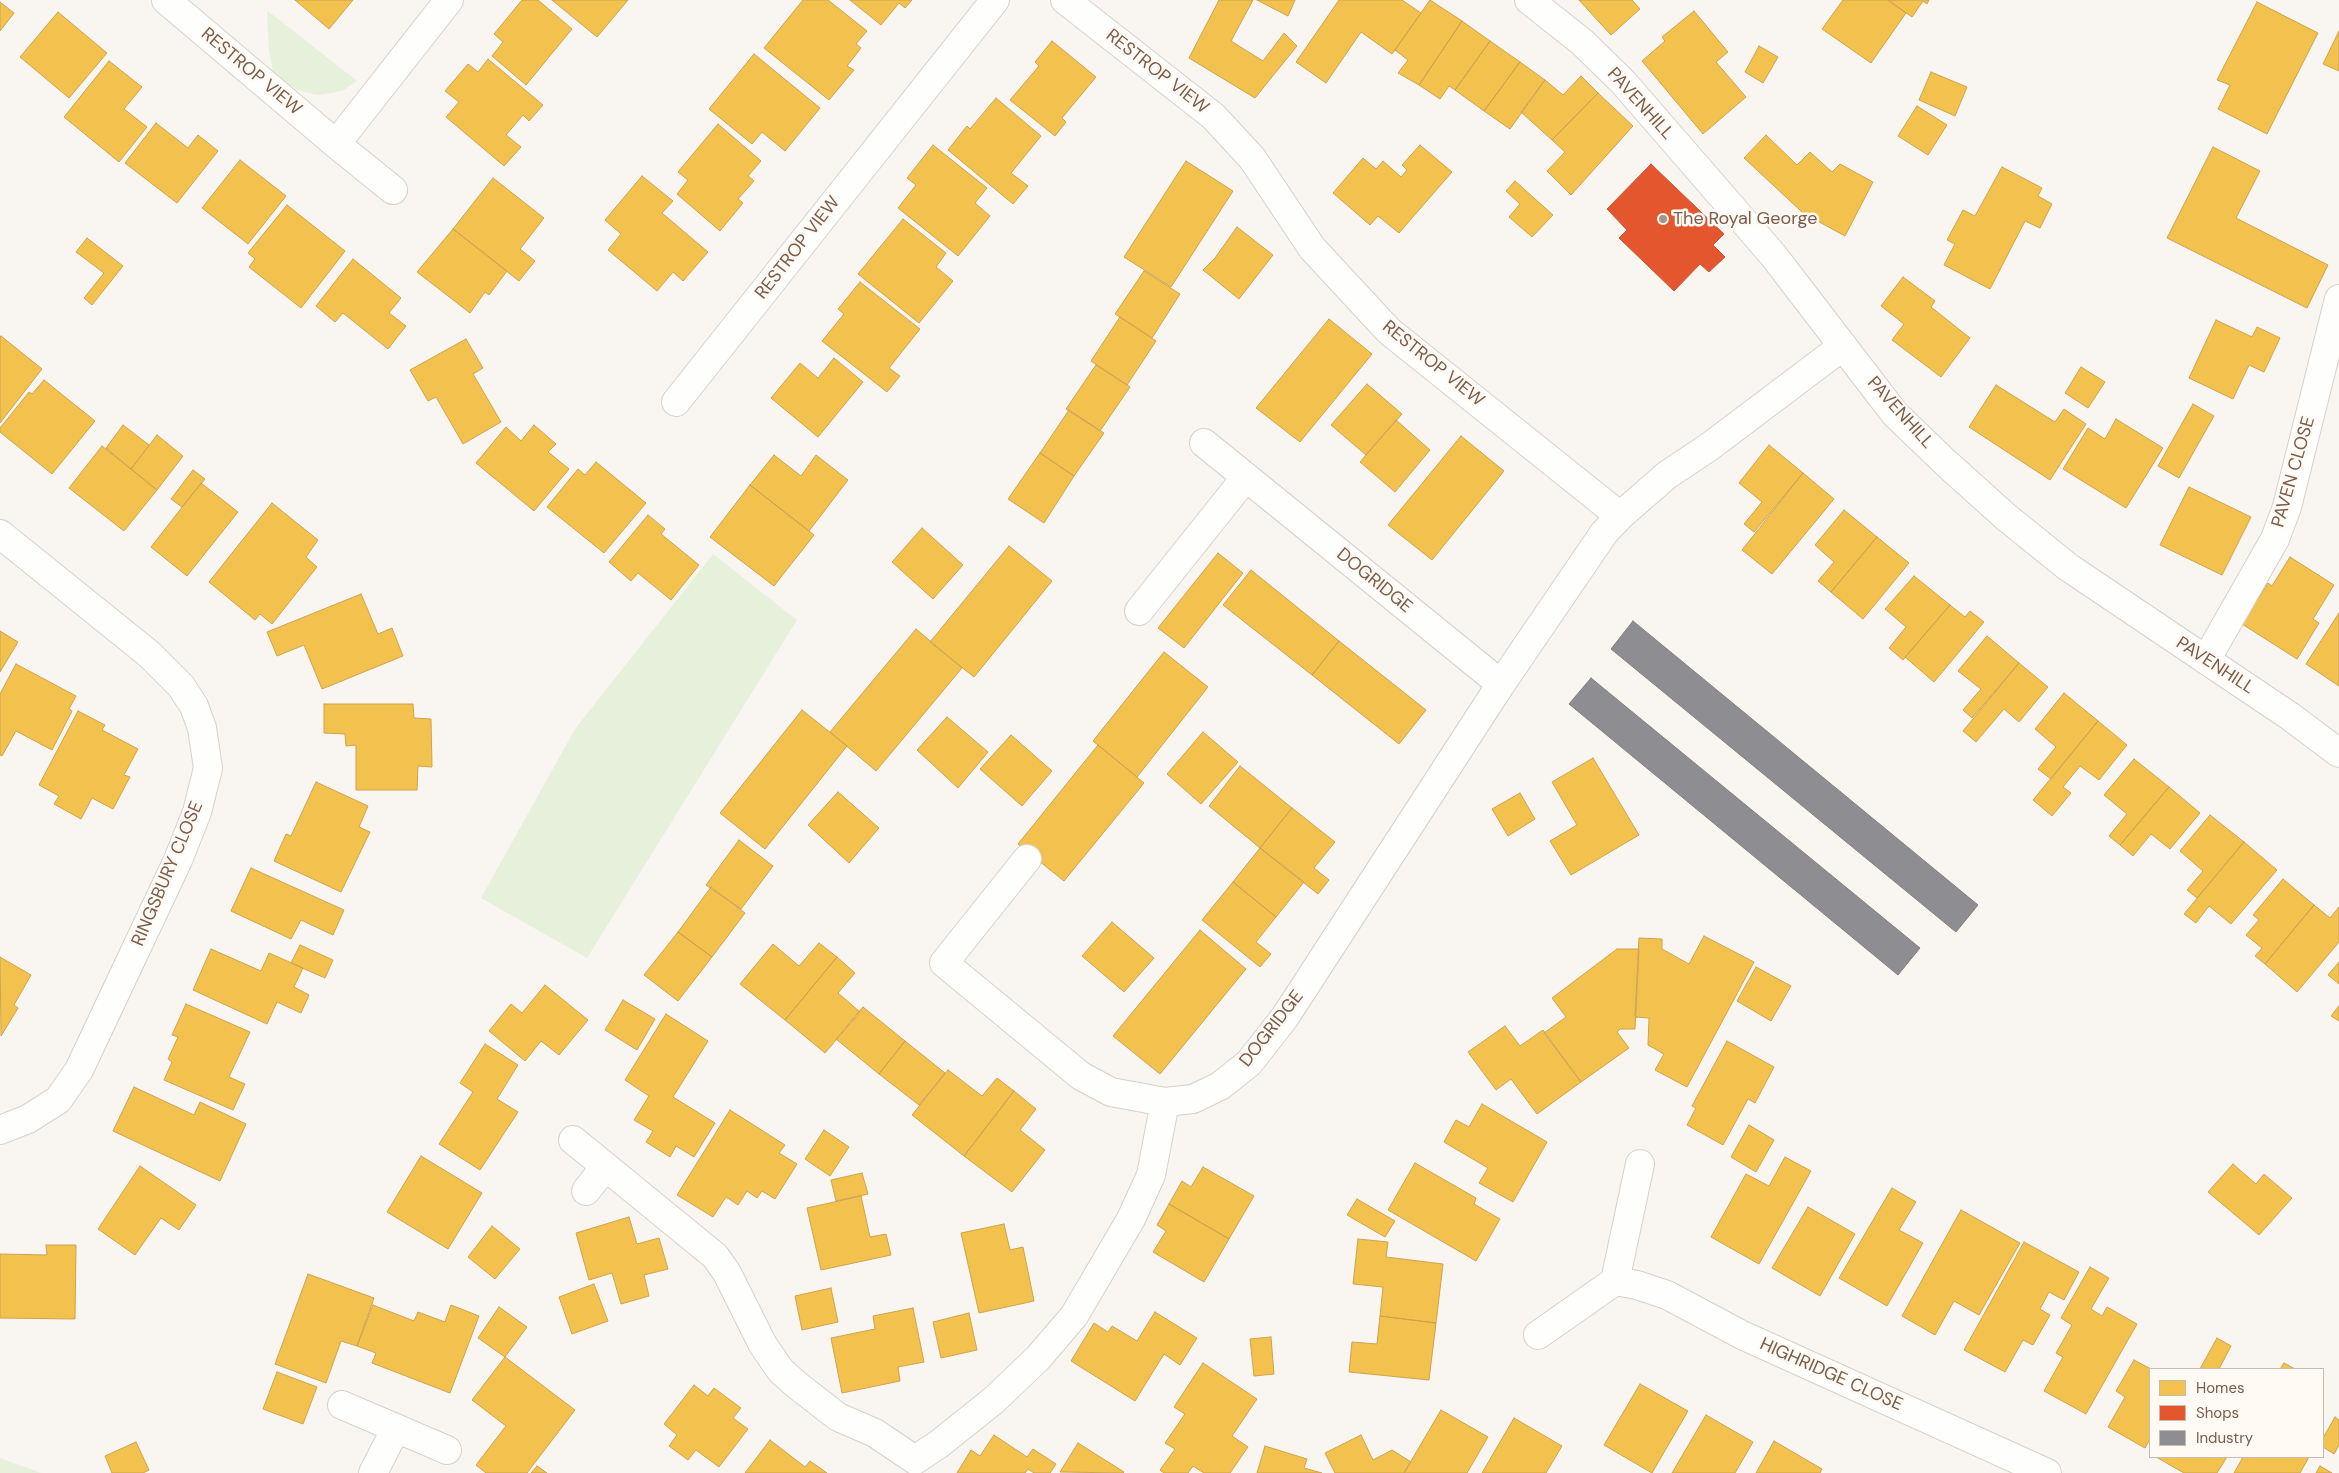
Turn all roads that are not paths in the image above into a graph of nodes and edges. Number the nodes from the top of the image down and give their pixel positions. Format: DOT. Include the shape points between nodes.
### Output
graph roads {
  1 [pos="166,0"];
  2 [pos="449,0"];
  3 [pos="995,0"];
  4 [pos="1065,0"];
  5 [pos="1529,0"];
  6 [pos="336,144"];
  7 [pos="393,190"];
  8 [pos="2339,299"];
  9 [pos="1843,346"];
  10 [pos="676,402"];
  11 [pos="1204,443"];
  12 [pos="1246,477"];
  13 [pos="1620,516"];
  14 [pos="0,534"];
  15 [pos="1139,611"];
  16 [pos="2206,660"];
  17 [pos="1501,684"];
  18 [pos="2339,753"];
  19 [pos="1026,859"];
  20 [pos="1165,1102"];
  21 [pos="0,1130"];
  22 [pos="573,1140"];
  23 [pos="1640,1164"];
  24 [pos="605,1167"];
  25 [pos="586,1191"];
  26 [pos="1615,1281"];
  27 [pos="1538,1335"];
  28 [pos="342,1404"];
  29 [pos="396,1428"];
  30 [pos="447,1450"];
  31 [pos="920,1466"];
  32 [pos="373,1473"];
  33 [pos="2047,1473"];
  1 -- 6 [label="street, RESTROP VIEW"];
  2 -- 6 [label="street"];
  3 -- 10 [label="street, RESTROP VIEW"];
  4 -- 13 [label="street, RESTROP VIEW" via="1214,116 1252,158 1312,248 1389,331"];
  5 -- 9 [label="street, PAVENHILL" via="1582,42 1622,82 1773,255"];
  6 -- 7 [label="street, RESTROP VIEW"];
  8 -- 16 [label="street, PAVEN CLOSE" via="2287,507 2275,539"];
  9 -- 13 [label="street" via="1667,475"];
  9 -- 16 [label="street, PAVENHILL" via="1896,414 2006,517 2068,567"];
  11 -- 12 [label="street, DOGRIDGE"];
  12 -- 15 [label="street"];
  12 -- 17 [label="street, DOGRIDGE"];
  13 -- 17 [label="street, DOGRIDGE" via="1604,534"];
  14 -- 21 [label="street, RINGSBURY CLOSE" via="149,654 181,686 194,706 202,728 208,768 198,812 178,860 79,1070 58,1100 28,1119"];
  16 -- 18 [label="street, PAVENHILL"];
  17 -- 20 [label="street, DOGRIDGE" via="1264,1046 1220,1086 1192,1099"];
  19 -- 20 [label="street, DOGRIDGE" via="944,963 1081,1076 1111,1092"];
  20 -- 31 [label="street" via="1152,1175 1131,1219 1074,1316 1038,1358 994,1400 938,1444"];
  22 -- 24 [label="street"];
  23 -- 26 [label="street"];
  24 -- 25 [label="street"];
  24 -- 31 [label="street" via="714,1256 727,1272 763,1345 781,1370 838,1417 875,1433"];
  26 -- 27 [label="street"];
  26 -- 33 [label="street, HIGHRIDGE CLOSE" via="1667,1295 1742,1335"];
  28 -- 29 [label="street"];
  29 -- 30 [label="street"];
  29 -- 32 [label="street"];
}
